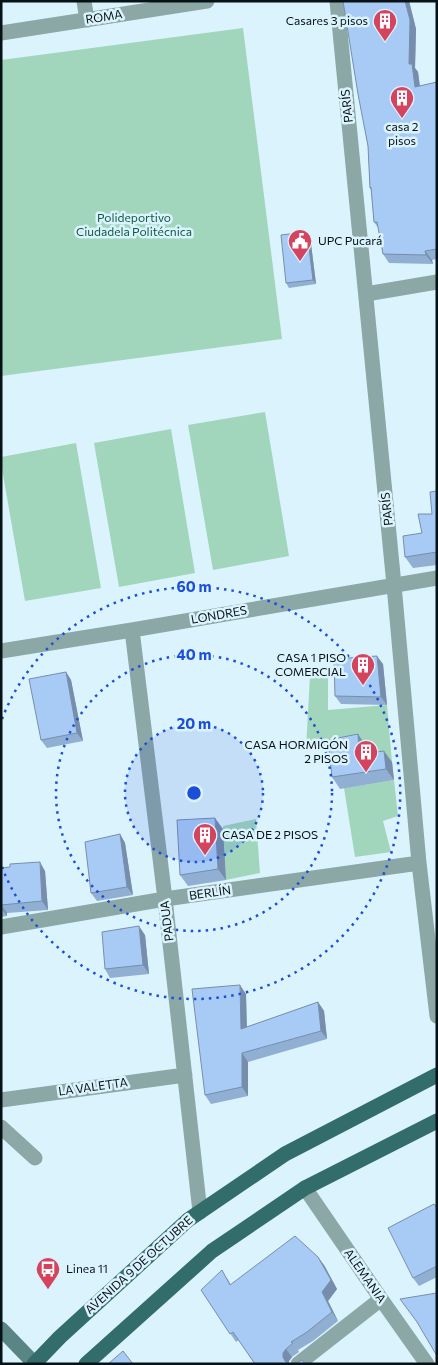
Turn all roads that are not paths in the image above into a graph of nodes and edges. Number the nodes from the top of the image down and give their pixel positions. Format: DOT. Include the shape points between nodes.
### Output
graph roads {
  1 [pos="84,1"];
  2 [pos="207,1"];
  3 [pos="336,1"];
  4 [pos="87,20"];
  5 [pos="1,33"];
  6 [pos="437,282"];
  7 [pos="366,294"];
  8 [pos="437,578"];
  9 [pos="394,585"];
  10 [pos="132,630"];
  11 [pos="1,651"];
  12 [pos="419,863"];
  13 [pos="164,899"];
  14 [pos="1,927"];
  15 [pos="437,1016"];
  16 [pos="185,1075"];
  17 [pos="437,1075"];
  18 [pos="1,1100"];
  19 [pos="437,1121"];
  20 [pos="1,1127"];
  21 [pos="35,1158"];
  22 [pos="305,1188"];
  23 [pos="200,1212"];
  24 [pos="381,1299"];
  25 [pos="1,1329"];
  26 [pos="35,1363"];
  27 [pos="86,1364"];
  28 [pos="298,1364"];
  29 [pos="428,1364"];
  1 -- 4 [label="street"];
  2 -- 4 [label="street, ROMA"];
  3 -- 7 [label="street, PARÍS"];
  4 -- 5 [label="street, ROMA"];
  6 -- 7 [label="street"];
  7 -- 9 [label="street, PARÍS"];
  8 -- 9 [label="street, LONDRES"];
  9 -- 10 [label="street, LONDRES"];
  9 -- 12 [label="street, PARÍS"];
  10 -- 11 [label="street, LONDRES"];
  10 -- 13 [label="street, PADUA"];
  12 -- 13 [label="street, BERLÍN"];
  12 -- 15 [label="street, PARÍS"];
  13 -- 14 [label="street, BERLÍN"];
  13 -- 16 [label="street, PADUA"];
  16 -- 18 [label="street, LA VALETTA"];
  16 -- 23 [label="street, PADUA"];
  17 -- 23 [label="main road, AVENIDA 9 DE OCTUBRE" via="285,1154"];
  19 -- 22 [label="main road"];
  20 -- 21 [label="street"];
  22 -- 24 [label="street, ALEMANIA"];
  22 -- 27 [label="main road" via="212,1251"];
  23 -- 26 [label="main road, AVENIDA 9 DE OCTUBRE"];
  24 -- 28 [label="street"];
  24 -- 29 [label="street, ALEMANIA"];
  25 -- 26 [label="street"];
}
